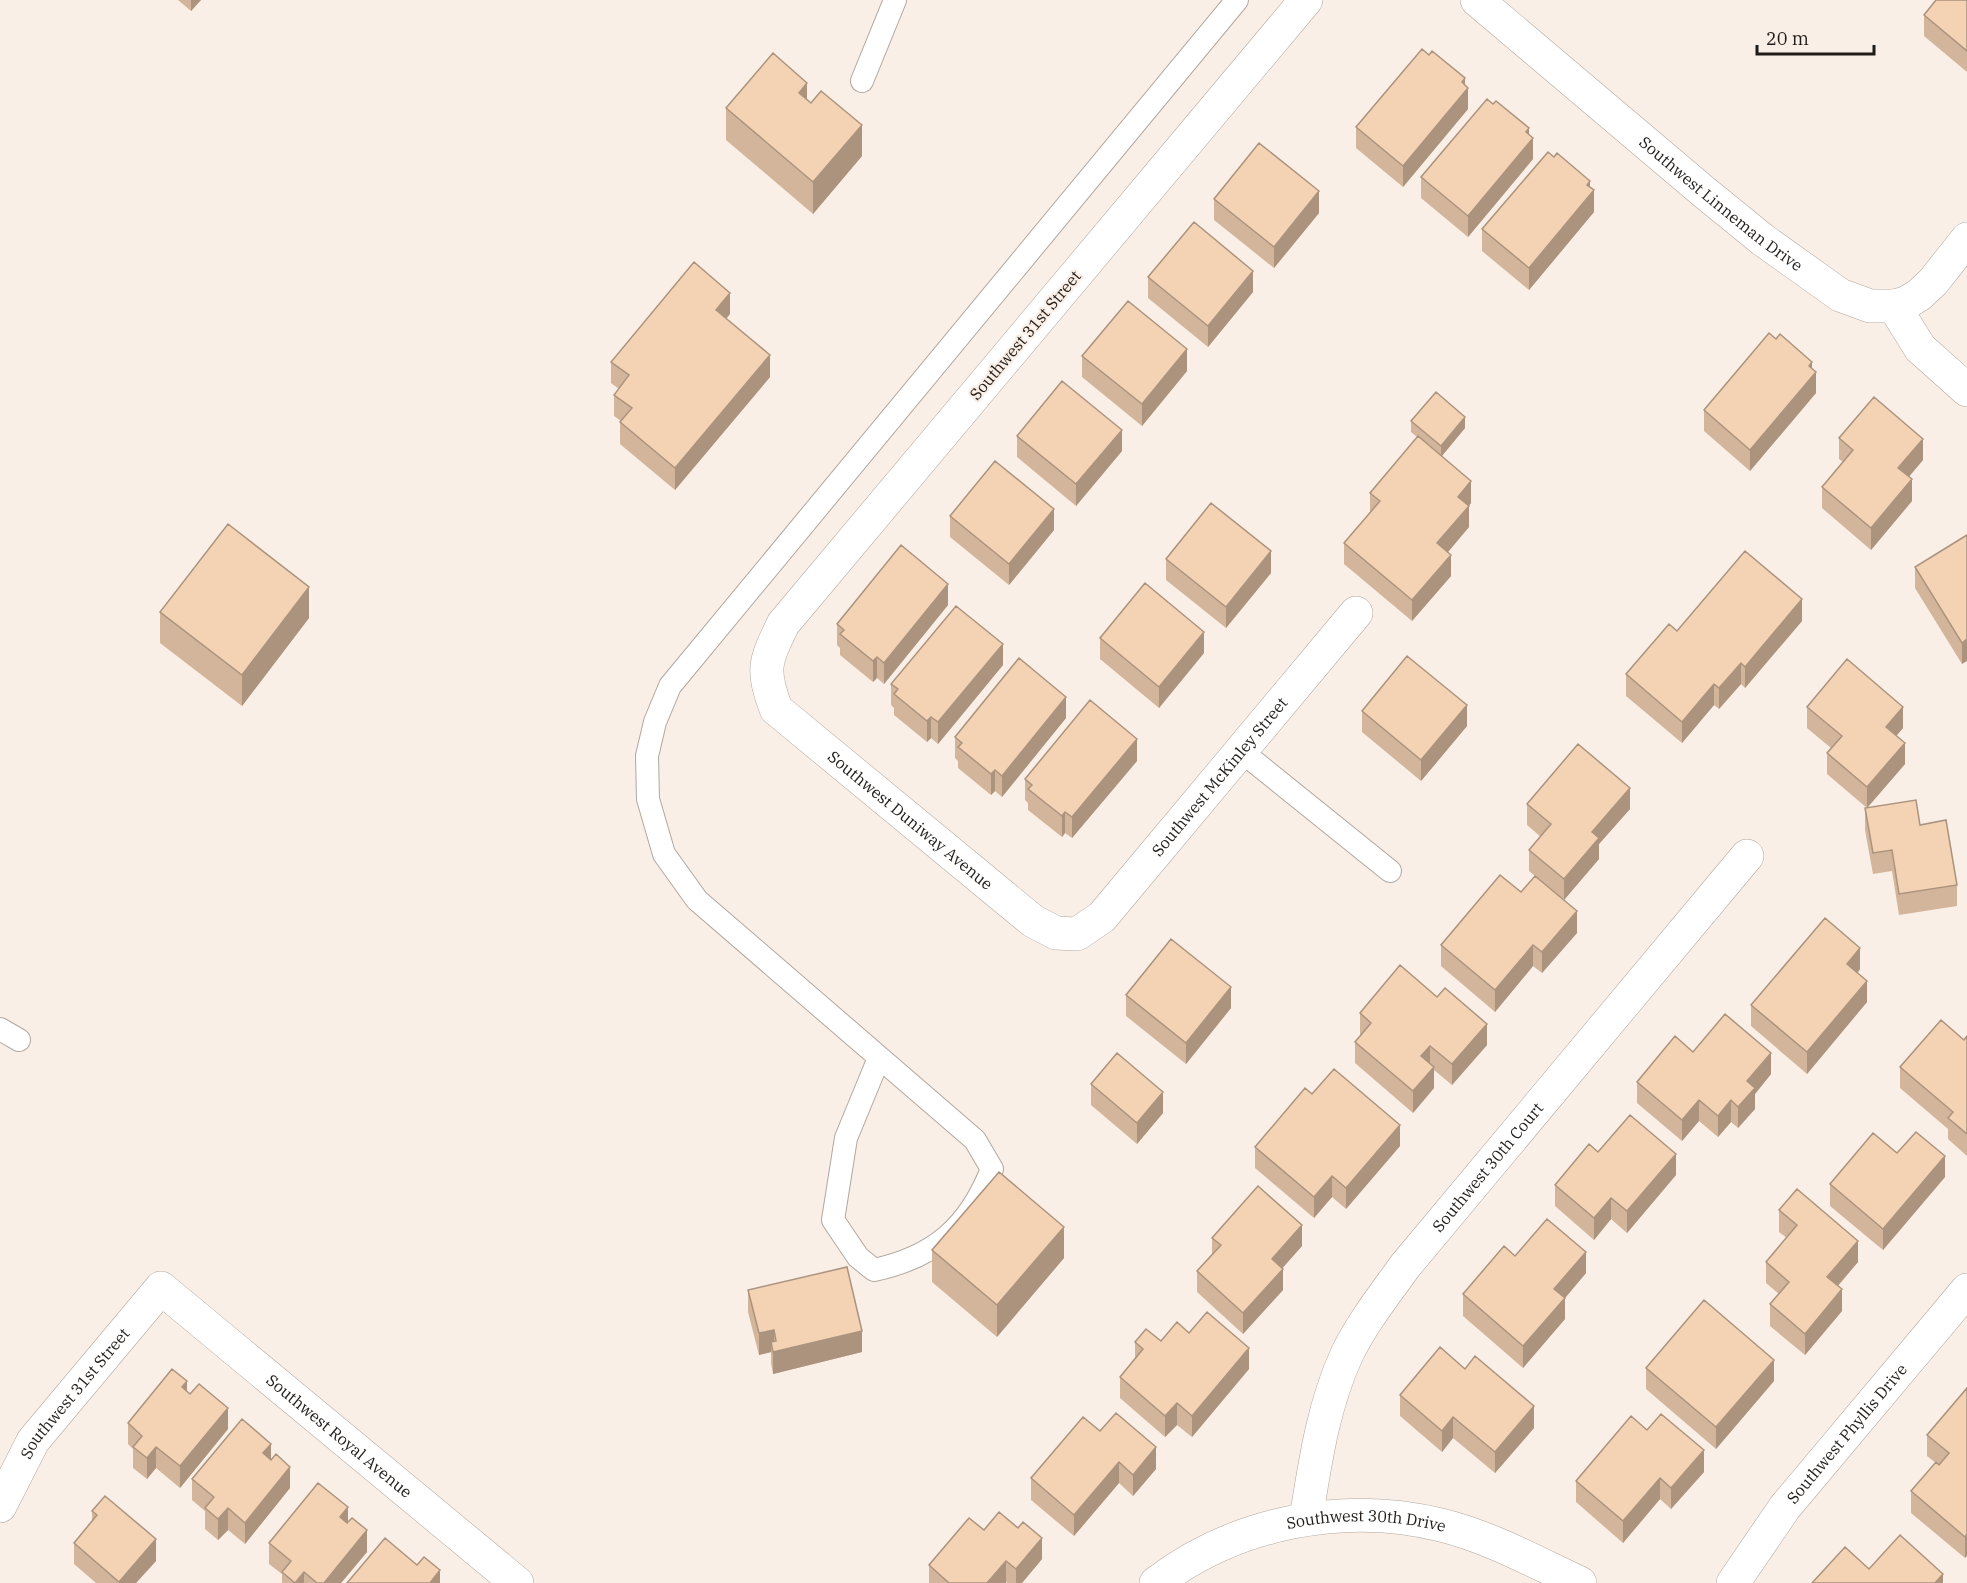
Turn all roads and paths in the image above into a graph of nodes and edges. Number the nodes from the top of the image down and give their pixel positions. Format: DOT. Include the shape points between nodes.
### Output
graph roads {
  1 [pos="895,0"];
  2 [pos="1237,0"];
  3 [pos="1306,0"];
  4 [pos="1477,0"];
  5 [pos="862,81"];
  6 [pos="1967,239"];
  7 [pos="1894,306"];
  8 [pos="1967,390"];
  9 [pos="1356,613"];
  10 [pos="766,682"];
  11 [pos="1241,751"];
  12 [pos="1747,856"];
  13 [pos="1390,871"];
  14 [pos="1077,934"];
  15 [pos="879,1058"];
  16 [pos="161,1288"];
  17 [pos="1967,1290"];
  18 [pos="0,1506"];
  19 [pos="1306,1519"];
  20 [pos="517,1583"];
  21 [pos="1156,1583"];
  22 [pos="1580,1583"];
  23 [pos="1732,1583"];
  1 -- 5 [label="lane"];
  2 -- 15 [label="lane" via="670,686 654,722 647,756 648,799 664,854 679,878 697,900"];
  3 -- 10 [label="street, Southwest 31st Street" via="783,624 768,656"];
  4 -- 7 [label="street, Southwest Linneman Drive" via="1791,261 1840,295 1870,306"];
  6 -- 7 [label="street" via="1919,295"];
  7 -- 8 [label="street" via="1920,348"];
  9 -- 11 [label="street, Southwest McKinley Street"];
  10 -- 14 [label="street, Southwest Duniway Avenue" via="776,709 1033,921 1056,933"];
  11 -- 13 [label="lane"];
  11 -- 14 [label="street, Southwest McKinley Street" via="1102,917"];
  12 -- 19 [label="street, Southwest 30th Court" via="1405,1266 1374,1309 1347,1354 1328,1407"];
  15 -- 15 [label="lane" via="846,1138 833,1220 858,1257 874,1270 916,1258 940,1242 967,1218 992,1169 975,1140"];
  16 -- 18 [label="street, Southwest 31st Street" via="33,1441"];
  16 -- 20 [label="street, Southwest Royal Avenue"];
  17 -- 23 [label="street, Southwest Phyllis Drive" via="1785,1507"];
  19 -- 21 [label="street, Southwest 30th Drive" via="1244,1535 1198,1554"];
  19 -- 22 [label="street, Southwest 30th Drive" via="1360,1515 1442,1525 1496,1543"];
}
